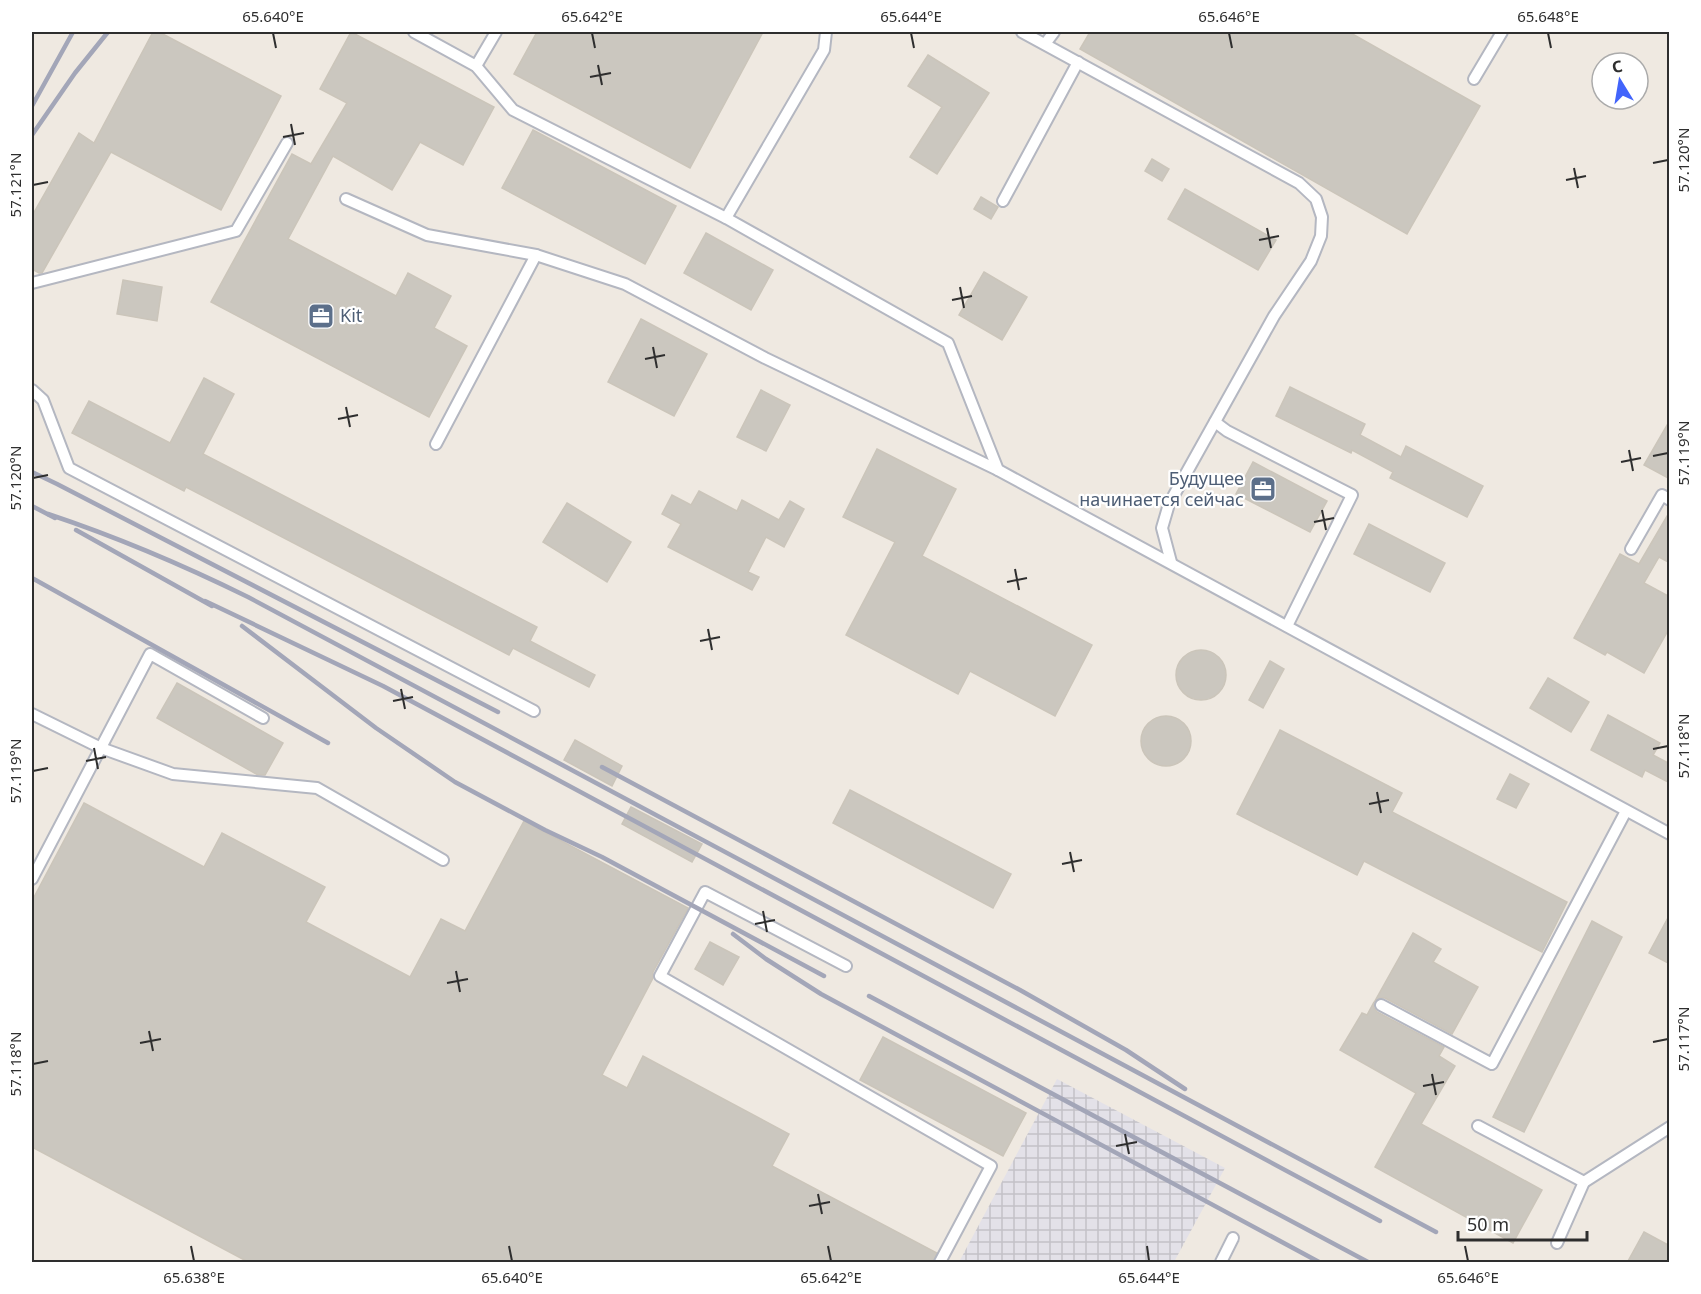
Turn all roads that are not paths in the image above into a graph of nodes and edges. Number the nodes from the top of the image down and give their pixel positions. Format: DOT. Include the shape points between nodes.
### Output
graph roads {
  1 [pos="414,32"];
  2 [pos="496,32"];
  3 [pos="826,32"];
  4 [pos="1022,32"];
  5 [pos="1054,32"];
  6 [pos="1502,32"];
  7 [pos="1045,44"];
  8 [pos="1078,62"];
  9 [pos="476,66"];
  10 [pos="1474,80"];
  11 [pos="288,143"];
  12 [pos="346,200"];
  13 [pos="1003,201"];
  14 [pos="726,218"];
  15 [pos="536,255"];
  16 [pos="32,283"];
  17 [pos="32,390"];
  18 [pos="1215,422"];
  19 [pos="436,444"];
  20 [pos="998,470"];
  21 [pos="1670,500"];
  22 [pos="1631,549"];
  23 [pos="1171,562"];
  24 [pos="1287,626"];
  25 [pos="534,711"];
  26 [pos="32,714"];
  27 [pos="263,718"];
  28 [pos="101,748"];
  29 [pos="1626,811"];
  30 [pos="1670,834"];
  31 [pos="442,860"];
  32 [pos="32,879"];
  33 [pos="846,966"];
  34 [pos="1381,1005"];
  35 [pos="1478,1126"];
  36 [pos="1670,1127"];
  37 [pos="1584,1182"];
  38 [pos="1233,1238"];
  39 [pos="1557,1243"];
  40 [pos="940,1263"];
  41 [pos="1221,1263"];
  1 -- 9 [label="lane"];
  2 -- 9 [label="lane"];
  3 -- 14 [label="lane" via="824,50"];
  4 -- 7 [label="lane"];
  5 -- 7 [label="lane"];
  6 -- 10 [label="lane"];
  7 -- 8 [label="lane"];
  8 -- 13 [label="lane"];
  8 -- 18 [label="lane" via="1299,183 1316,199 1322,217 1321,236 1311,261 1274,316"];
  9 -- 14 [label="lane" via="513,110"];
  11 -- 16 [label="lane" via="236,231"];
  12 -- 15 [label="lane" via="427,235"];
  14 -- 20 [label="lane" via="948,343"];
  15 -- 19 [label="lane"];
  15 -- 20 [label="lane" via="625,284 765,358"];
  17 -- 25 [label="lane" via="43,400 69,468"];
  18 -- 23 [label="lane" via="1169,504 1162,528"];
  18 -- 24 [label="lane" via="1352,495"];
  20 -- 23 [label="lane"];
  21 -- 22 [label="lane" via="1662,495"];
  23 -- 24 [label="lane"];
  24 -- 29 [label="lane"];
  26 -- 28 [label="lane"];
  27 -- 28 [label="lane" via="150,654"];
  28 -- 31 [label="lane" via="173,774 316,788"];
  28 -- 32 [label="lane"];
  29 -- 30 [label="lane"];
  29 -- 34 [label="lane" via="1491,1064"];
  33 -- 40 [label="lane" via="705,892 660,976 991,1166"];
  35 -- 37 [label="lane"];
  36 -- 37 [label="lane"];
  37 -- 39 [label="lane"];
  38 -- 41 [label="lane"];
}
